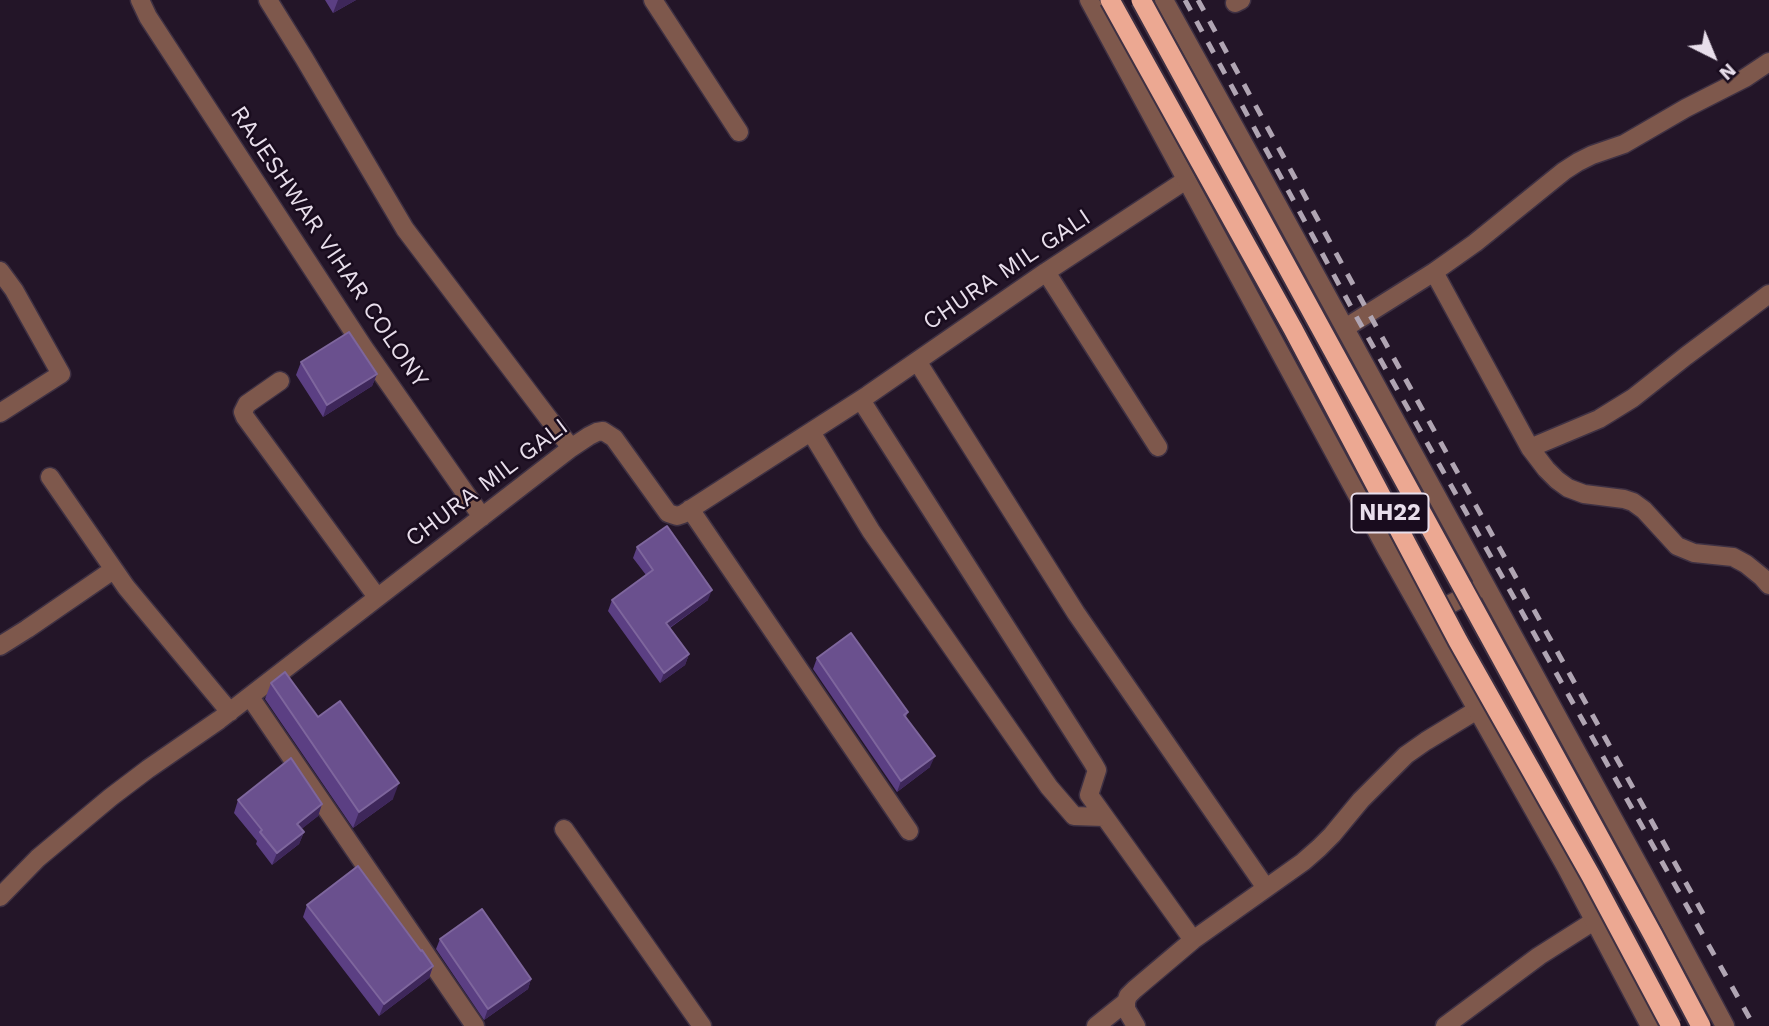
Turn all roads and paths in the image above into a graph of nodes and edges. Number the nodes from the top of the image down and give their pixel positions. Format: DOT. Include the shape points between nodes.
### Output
graph roads {
  1 [pos="141,0"];
  2 [pos="268,0"];
  3 [pos="653,0"];
  4 [pos="1089,0"];
  5 [pos="1110,0"];
  6 [pos="1141,0"];
  7 [pos="1164,0"];
  8 [pos="1769,62"];
  9 [pos="1216,93"];
  10 [pos="1156,123"];
  11 [pos="739,132"];
  12 [pos="1186,180"];
  13 [pos="0,271"];
  14 [pos="1046,272"];
  15 [pos="1434,272"];
  16 [pos="1769,294"];
  17 [pos="1345,328"];
  18 [pos="917,362"];
  19 [pos="280,381"];
  20 [pos="861,400"];
  21 [pos="0,413"];
  22 [pos="811,432"];
  23 [pos="1158,447"];
  24 [pos="570,448"];
  25 [pos="1530,448"];
  26 [pos="50,477"];
  27 [pos="690,509"];
  28 [pos="482,517"];
  29 [pos="113,570"];
  30 [pos="1486,585"];
  31 [pos="1769,585"];
  32 [pos="377,597"];
  33 [pos="1425,618"];
  34 [pos="0,646"];
  35 [pos="250,697"];
  36 [pos="1477,710"];
  37 [pos="230,712"];
  38 [pos="1104,817"];
  39 [pos="564,829"];
  40 [pos="909,831"];
  41 [pos="1266,888"];
  42 [pos="0,897"];
  43 [pos="1594,921"];
  44 [pos="1193,940"];
  45 [pos="1126,1002"];
  46 [pos="1467,1020"];
  47 [pos="475,1026"];
  48 [pos="702,1026"];
  49 [pos="1096,1026"];
  50 [pos="1136,1026"];
  51 [pos="1445,1026"];
  52 [pos="1650,1026"];
  53 [pos="1671,1026"];
  54 [pos="1701,1026"];
  55 [pos="1725,1026"];
  1 -- 28 [label="street, RAJESHWAR VIHAR COLONY" via="364,348"];
  2 -- 24 [label="street" via="404,229"];
  3 -- 11 [label="street"];
  4 -- 10 [label="street"];
  5 -- 53 [label="highway, NH22, bridge"];
  6 -- 54 [label="highway, NH22, bridge"];
  7 -- 9 [label="street"];
  8 -- 15 [label="street" via="1624,144 1571,167"];
  9 -- 10 [label="street"];
  9 -- 17 [label="street"];
  10 -- 12 [label="street"];
  12 -- 14 [label="street, CHURA MIL GALI"];
  12 -- 33 [label="street"];
  13 -- 21 [label="street" via="61,374"];
  14 -- 18 [label="street, CHURA MIL GALI"];
  14 -- 23 [label="street"];
  15 -- 17 [label="street"];
  15 -- 25 [label="street"];
  16 -- 25 [label="street" via="1633,398 1599,419"];
  17 -- 30 [label="street"];
  18 -- 20 [label="street, CHURA MIL GALI"];
  18 -- 41 [label="street" via="1076,612"];
  19 -- 32 [label="street" via="247,404 245,417"];
  20 -- 22 [label="street, CHURA MIL GALI"];
  20 -- 38 [label="street" via="1093,763 1097,770 1089,795"];
  22 -- 27 [label="street, CHURA MIL GALI"];
  22 -- 38 [label="street" via="871,531 1049,787 1074,816"];
  24 -- 27 [label="street, CHURA MIL GALI" via="597,432 608,433 668,513 677,516"];
  24 -- 28 [label="street, CHURA MIL GALI"];
  25 -- 31 [label="street" via="1545,469 1568,488 1633,502 1677,546 1694,553 1733,557"];
  26 -- 29 [label="street"];
  27 -- 40 [label="street"];
  28 -- 32 [label="street, CHURA MIL GALI"];
  29 -- 34 [label="street"];
  29 -- 37 [label="street"];
  30 -- 33 [label="street"];
  30 -- 55 [label="street"];
  32 -- 35 [label="street, CHURA MIL GALI"];
  33 -- 36 [label="street"];
  35 -- 37 [label="street, CHURA MIL GALI"];
  35 -- 47 [label="street"];
  36 -- 41 [label="street" via="1406,755 1319,848"];
  36 -- 43 [label="street"];
  37 -- 42 [label="street, CHURA MIL GALI" via="96,808"];
  38 -- 44 [label="street"];
  39 -- 48 [label="street"];
  41 -- 44 [label="street"];
  43 -- 46 [label="street" via="1539,956"];
  43 -- 52 [label="street"];
  44 -- 45 [label="street"];
  45 -- 49 [label="street"];
  45 -- 50 [label="street"];
  46 -- 51 [label="street"];
}
